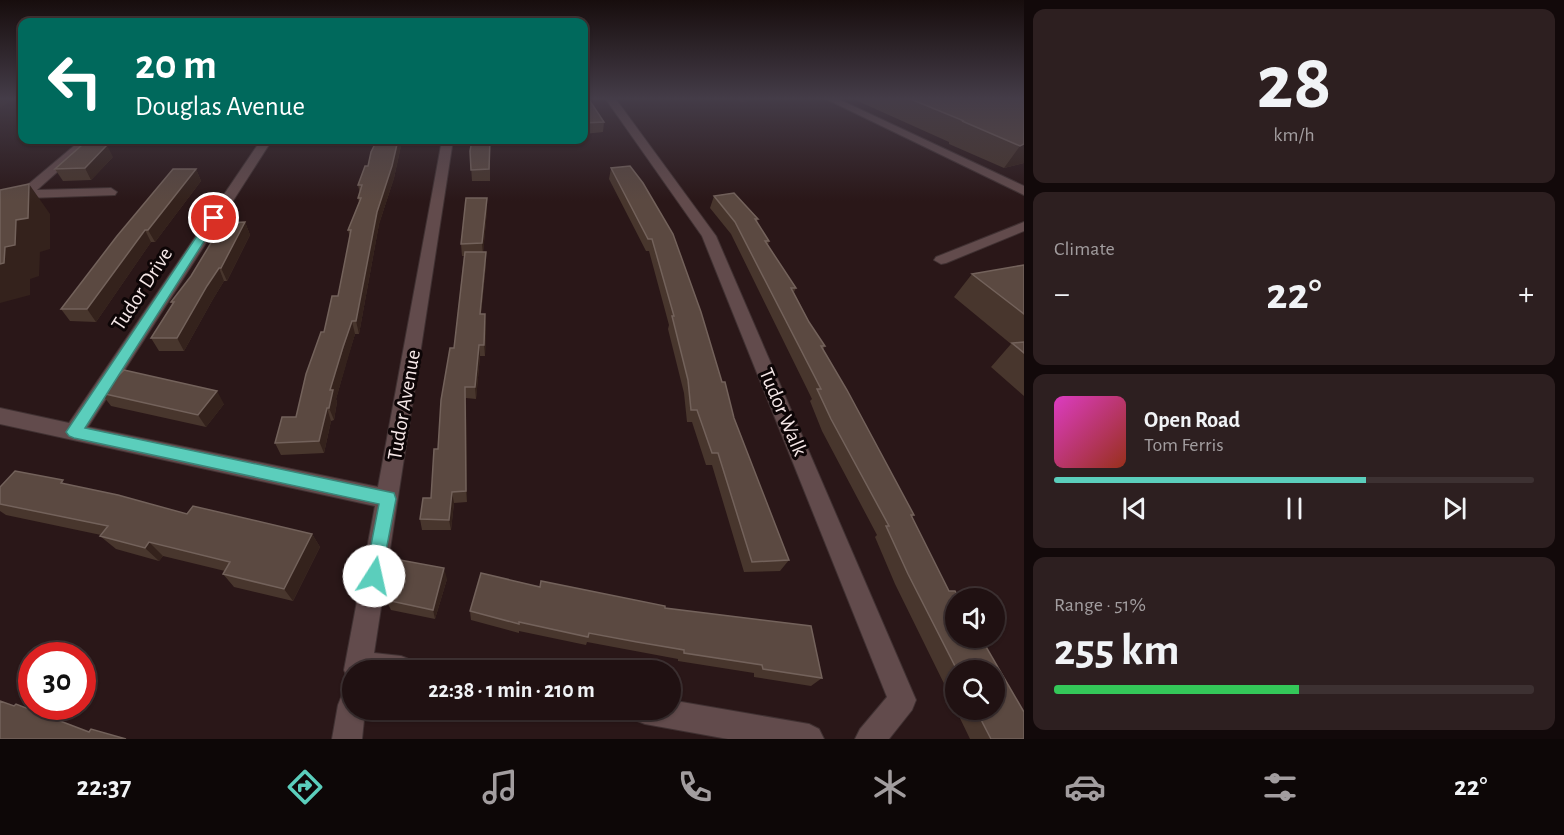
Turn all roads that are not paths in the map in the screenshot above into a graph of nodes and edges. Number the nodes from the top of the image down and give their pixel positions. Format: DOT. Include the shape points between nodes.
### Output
graph roads {
  1 [pos="635,132"];
  2 [pos="901,132"];
  3 [pos="82,144"];
  4 [pos="263,144"];
  5 [pos="447,144"];
  6 [pos="1024,191"];
  7 [pos="111,192"];
  8 [pos="25,194"];
  9 [pos="0,215"];
  10 [pos="1024,226"];
  11 [pos="941,260"];
  12 [pos="0,416"];
  13 [pos="74,432"];
  14 [pos="388,499"];
  15 [pos="360,660"];
  16 [pos="681,716"];
  17 [pos="349,720"];
  18 [pos="346,739"];
  19 [pos="809,739"];
  20 [pos="870,739"];
  1 -- 20 [label="street, Tudor Walk" via="709,236 902,700"];
  2 -- 6 [label="street"];
  3 -- 8 [label="street"];
  4 -- 13 [label="street, Tudor Drive"];
  5 -- 14 [label="street, Tudor Avenue"];
  7 -- 8 [label="street"];
  8 -- 9 [label="street"];
  10 -- 11 [label="street"];
  12 -- 13 [label="street"];
  13 -- 14 [label="street"];
  14 -- 15 [label="street, Tudor Avenue"];
  16 -- 19 [label="street"];
  17 -- 18 [label="street"];
}
